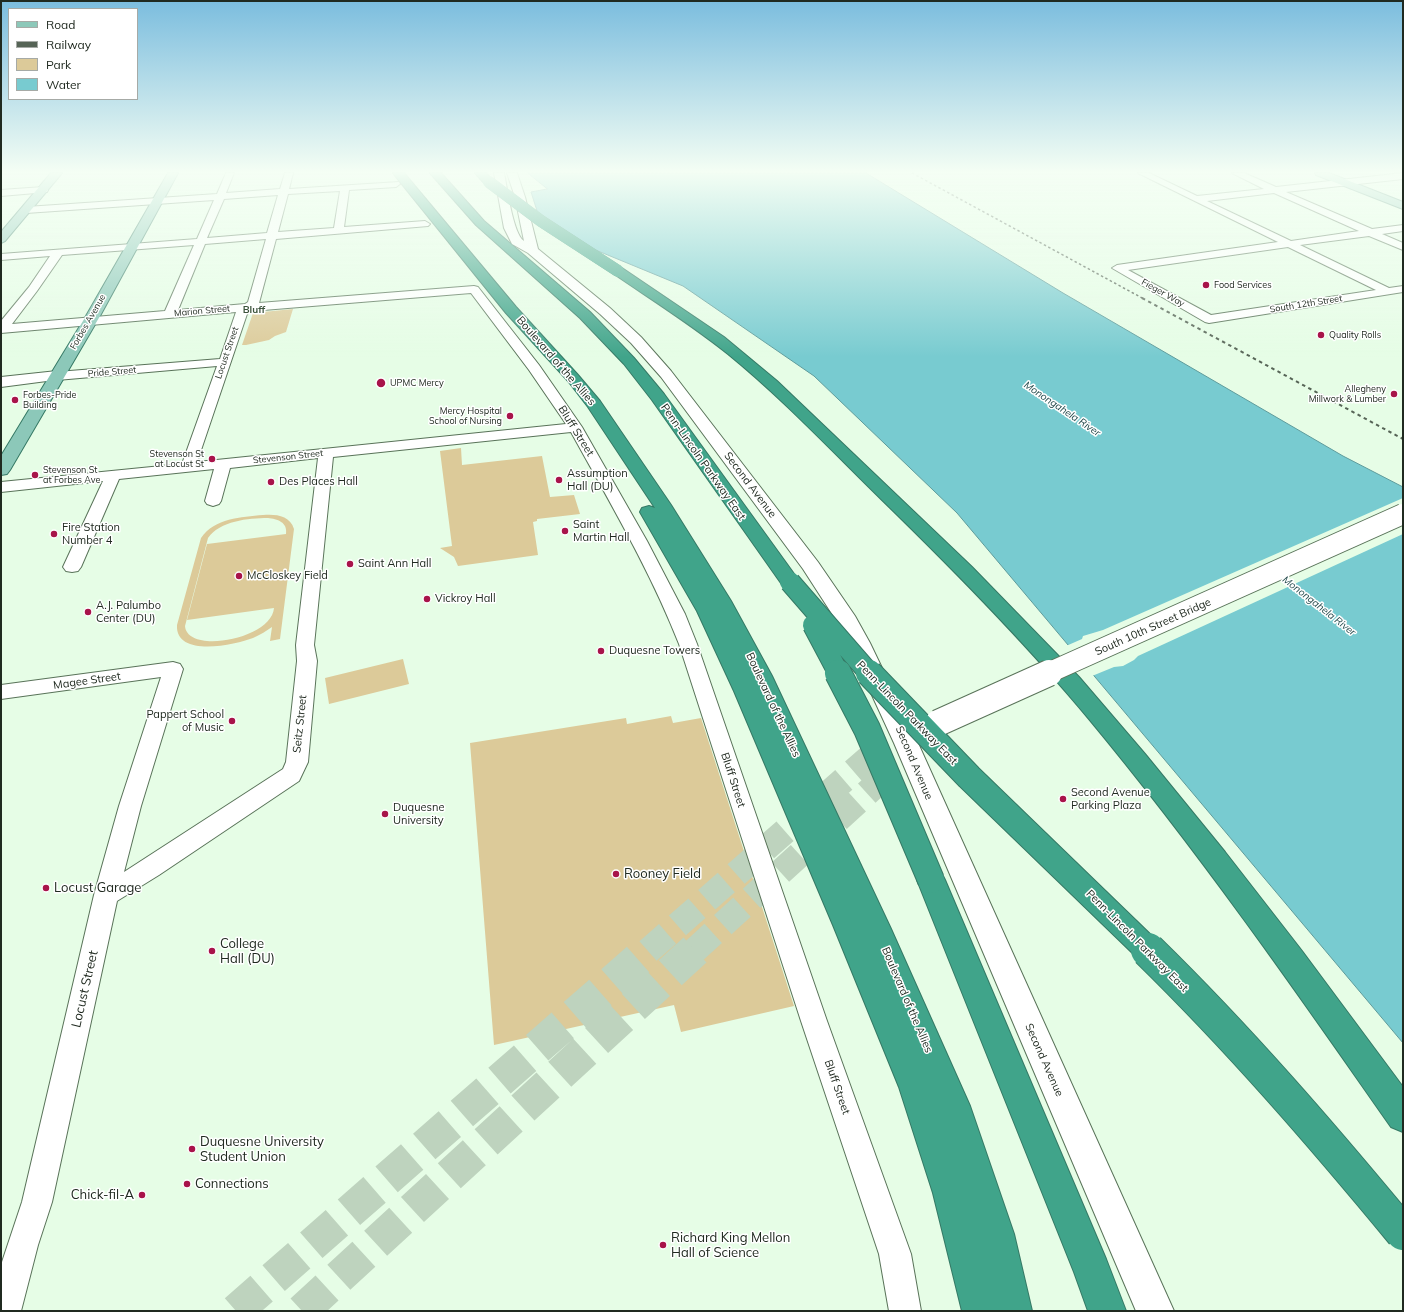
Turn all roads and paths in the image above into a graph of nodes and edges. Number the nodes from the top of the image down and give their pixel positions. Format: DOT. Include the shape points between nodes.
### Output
graph roads {
  1 [pos="138,234"];
  2 [pos="204,234"];
  3 [pos="296,234"];
  4 [pos="446,234"];
  5 [pos="492,234"];
  6 [pos="513,234"];
  7 [pos="528,234"];
  8 [pos="561,234"];
  9 [pos="1270,234"];
  10 [pos="1355,234"];
  11 [pos="1375,234"];
  12 [pos="272,236"];
  13 [pos="201,242"];
  14 [pos="1290,244"];
  15 [pos="131,247"];
  16 [pos="1403,247"];
  17 [pos="532,250"];
  18 [pos="58,253"];
  19 [pos="1,257"];
  20 [pos="470,284"];
  21 [pos="1403,289"];
  22 [pos="1388,291"];
  23 [pos="1403,298"];
  24 [pos="248,308"];
  25 [pos="170,314"];
  26 [pos="1209,319"];
  27 [pos="89,321"];
  28 [pos="1,328"];
  29 [pos="224,362"];
  30 [pos="57,376"];
  31 [pos="1,382"];
  32 [pos="575,427"];
  33 [pos="326,453"];
  34 [pos="223,464"];
  35 [pos="188,467"];
  36 [pos="1,470"];
  37 [pos="113,475"];
  38 [pos="1,487"];
  39 [pos="213,501"];
  40 [pos="1403,514"];
  41 [pos="72,567"];
  42 [pos="790,582"];
  43 [pos="173,669"];
  44 [pos="1,692"];
  45 [pos="906,743"];
  46 [pos="870,757"];
  47 [pos="878,782"];
  48 [pos="106,895"];
  49 [pos="1403,1115"];
  50 [pos="1403,1233"];
  51 [pos="5,1311"];
  52 [pos="905,1311"];
  53 [pos="981,1311"];
  54 [pos="1013,1311"];
  55 [pos="1107,1311"];
  56 [pos="1155,1311"];
  1 -- 15 [label="main road, Forbes Avenue"];
  2 -- 13 [label="street"];
  3 -- 12 [label="street"];
  4 -- 54 [label="highway, Boulevard of the Allies" via="594,404 654,493 721,601 761,676 880,936 958,1118 996,1234"];
  5 -- 42 [label="highway, Penn-Lincoln Parkway East" via="580,311 614,345 658,397"];
  6 -- 17 [label="main road, Second Avenue" via="518,244"];
  7 -- 17 [label="main road"];
  8 -- 49 [label="highway, bridge" via="694,321 753,368 928,534 1016,624 1099,716 1198,837 1326,1006"];
  9 -- 14 [label="street"];
  10 -- 14 [label="street"];
  11 -- 16 [label="street"];
  12 -- 13 [label="street"];
  12 -- 24 [label="street, Locust Street" via="253,304"];
  13 -- 15 [label="street"];
  13 -- 25 [label="street"];
  14 -- 22 [label="street"];
  14 -- 26 [label="street, Fieger Way" via="1117,268"];
  15 -- 18 [label="street"];
  15 -- 27 [label="main road, Forbes Avenue"];
  17 -- 45 [label="main road, Second Avenue" via="620,325 681,393 828,590 859,643"];
  18 -- 19 [label="street"];
  18 -- 28 [label="street"];
  20 -- 24 [label="street, Marion Street"];
  20 -- 32 [label="street, Bluff Street"];
  20 -- 53 [label="highway, Boulevard of the Allies" via="574,397 650,513 707,611 800,816 916,1087 951,1193"];
  21 -- 22 [label="street, South 12th Street"];
  22 -- 23 [label="street"];
  22 -- 26 [label="street, South 12th Street"];
  24 -- 25 [label="street, Marion Street"];
  24 -- 29 [label="street, Locust Street" via="242,312"];
  25 -- 27 [label="street, Marion Street"];
  27 -- 28 [label="street, Marion Street"];
  27 -- 30 [label="main road, Forbes Avenue"];
  29 -- 30 [label="street, Pride Street"];
  29 -- 35 [label="street, Locust Street"];
  30 -- 31 [label="main road, Pride Street"];
  30 -- 36 [label="main road, Forbes Avenue"];
  32 -- 33 [label="street, Stevenson Street"];
  32 -- 52 [label="street, Bluff Street" via="639,541 676,614 688,644 816,1028 896,1254"];
  33 -- 34 [label="street, Stevenson Street"];
  33 -- 48 [label="street, Seitz Street" via="305,645 307,661 297,762 291,775"];
  34 -- 35 [label="street, Stevenson Street"];
  34 -- 39 [label="street"];
  35 -- 37 [label="street, Stevenson Street"];
  37 -- 38 [label="street, Stevenson Street"];
  37 -- 41 [label="street"];
  40 -- 45 [label="main road, South 10th Street Bridge, bridge" via="938,724"];
  42 -- 50 [label="highway, Penn-Lincoln Parkway East, bridge" via="891,698 1212,1016 1309,1122"];
  42 -- 55 [label="highway, bridge" via="867,729"];
  43 -- 44 [label="street, Magee Street"];
  43 -- 48 [label="street, Locust Street" via="130,806"];
  45 -- 46 [label="main road"];
  45 -- 47 [label="main road"];
  45 -- 56 [label="main road, Second Avenue"];
  48 -- 51 [label="street, Locust Street" via="37,1202 22,1245"];
}
